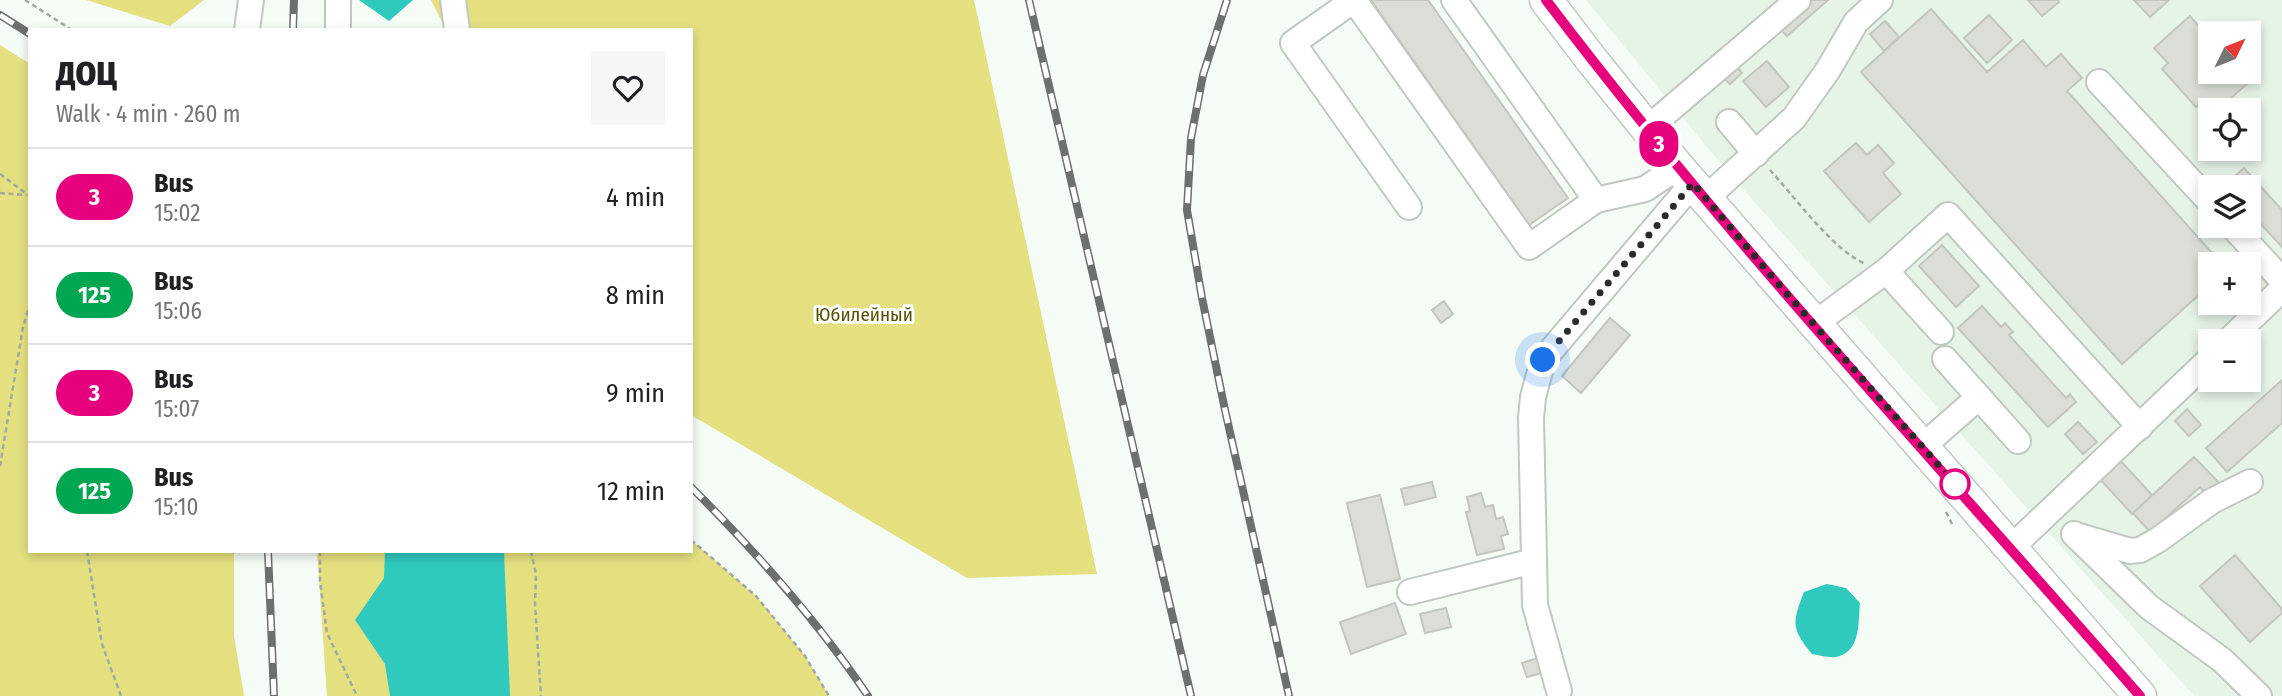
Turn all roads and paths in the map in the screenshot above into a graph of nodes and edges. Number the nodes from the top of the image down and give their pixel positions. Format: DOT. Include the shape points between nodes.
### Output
graph roads {
  1 [pos="25,0"];
  2 [pos="251,0"];
  3 [pos="338,0"];
  4 [pos="453,0"];
  5 [pos="1354,0"];
  6 [pos="1454,0"];
  7 [pos="1546,0"];
  8 [pos="1798,0"];
  9 [pos="1880,0"];
  10 [pos="69,28"];
  11 [pos="247,28"];
  12 [pos="338,28"];
  13 [pos="457,28"];
  14 [pos="2099,82"];
  15 [pos="1729,122"];
  16 [pos="1647,129"];
  17 [pos="1756,154"];
  18 [pos="0,174"];
  19 [pos="1692,183"];
  20 [pos="2198,189"];
  21 [pos="0,193"];
  22 [pos="28,194"];
  23 [pos="28,195"];
  24 [pos="1596,200"];
  25 [pos="1409,207"];
  26 [pos="2243,238"];
  27 [pos="1886,271"];
  28 [pos="2282,280"];
  29 [pos="2282,289"];
  30 [pos="28,310"];
  31 [pos="1814,324"];
  32 [pos="2240,329"];
  33 [pos="1941,332"];
  34 [pos="1945,359"];
  35 [pos="2198,371"];
  36 [pos="1979,397"];
  37 [pos="2140,427"];
  38 [pos="2018,441"];
  39 [pos="1922,447"];
  40 [pos="0,466"];
  41 [pos="2250,482"];
  42 [pos="2074,534"];
  43 [pos="2023,537"];
  44 [pos="693,542"];
  45 [pos="87,553"];
  46 [pos="320,553"];
  47 [pos="531,553"];
  48 [pos="1534,561"];
  49 [pos="1410,592"];
  50 [pos="1559,691"];
  51 [pos="2134,694"];
  52 [pos="121,696"];
  53 [pos="357,696"];
  54 [pos="541,696"];
  55 [pos="830,696"];
  56 [pos="2259,696"];
  1 -- 10 [label="path"];
  2 -- 11 [label="street"];
  3 -- 12 [label="street"];
  4 -- 13 [label="street"];
  5 -- 24 [label="street" via="1529,247"];
  5 -- 25 [label="street" via="1293,43"];
  6 -- 24 [label="street"];
  7 -- 16 [label="main road"];
  8 -- 16 [label="street"];
  9 -- 17 [label="street" via="1856,22 1794,118"];
  14 -- 20 [label="street"];
  15 -- 17 [label="street"];
  16 -- 19 [label="main road"];
  17 -- 19 [label="street"];
  17 -- 27 [label="path" via="1846,251"];
  18 -- 22 [label="path"];
  19 -- 24 [label="street"];
  19 -- 31 [label="main road"];
  19 -- 48 [label="street" via="1543,360 1531,418"];
  21 -- 23 [label="path"];
  26 -- 28 [label="street"];
  27 -- 31 [label="street"];
  27 -- 33 [label="street"];
  27 -- 37 [label="street" via="1948,215"];
  29 -- 32 [label="street"];
  30 -- 40 [label="path"];
  31 -- 39 [label="main road"];
  34 -- 36 [label="street"];
  35 -- 37 [label="street"];
  36 -- 38 [label="street"];
  36 -- 39 [label="street"];
  37 -- 43 [label="street"];
  39 -- 43 [label="main road"];
  41 -- 42 [label="street" via="2212,501 2140,550"];
  42 -- 43 [label="street"];
  42 -- 56 [label="street" via="2149,607 2222,660"];
  43 -- 51 [label="main road"];
  44 -- 55 [label="path" via="756,596 805,656"];
  45 -- 52 [label="path" via="102,644"];
  46 -- 53 [label="path" via="327,633"];
  47 -- 54 [label="path"];
  48 -- 49 [label="street"];
  48 -- 50 [label="street" via="1535,605"];
}
